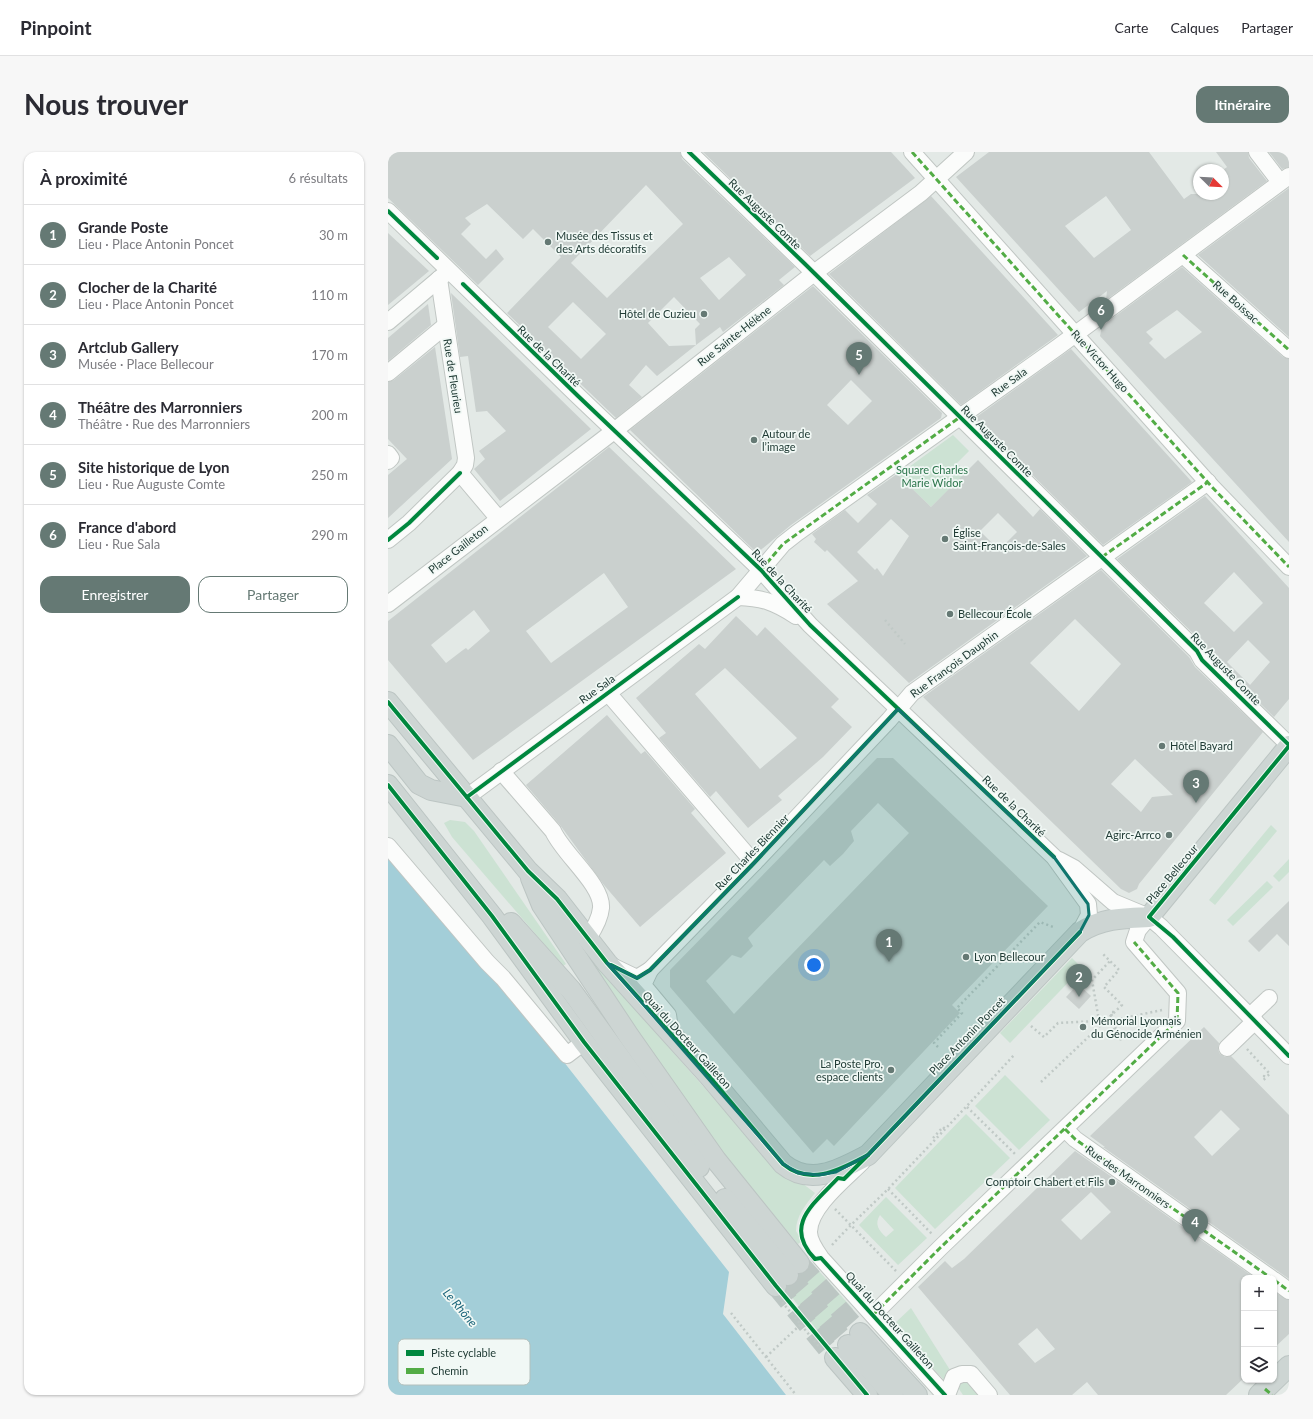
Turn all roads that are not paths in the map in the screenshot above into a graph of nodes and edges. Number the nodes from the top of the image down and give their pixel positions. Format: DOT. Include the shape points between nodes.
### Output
graph roads {
  1 [pos="688,152"];
  2 [pos="912,152"];
  3 [pos="966,152"];
  4 [pos="1257,152"];
  5 [pos="936,178"];
  6 [pos="1285,179"];
  7 [pos="388,211"];
  8 [pos="1183,255"];
  9 [pos="814,273"];
  10 [pos="444,274"];
  11 [pos="388,322"];
  12 [pos="445,326"];
  13 [pos="1075,333"];
  14 [pos="1289,350"];
  15 [pos="388,373"];
  16 [pos="960,417"];
  17 [pos="614,431"];
  18 [pos="388,454"];
  19 [pos="388,461"];
  20 [pos="460,472"];
  21 [pos="1208,482"];
  22 [pos="498,518"];
  23 [pos="390,535"];
  24 [pos="1102,557"];
  25 [pos="1289,567"];
  26 [pos="761,570"];
  27 [pos="738,597"];
  28 [pos="388,604"];
  29 [pos="810,625"];
  30 [pos="608,693"];
  31 [pos="388,702"];
  32 [pos="898,709"];
  33 [pos="388,745"];
  34 [pos="1289,745"];
  35 [pos="501,771"];
  36 [pos="388,785"];
  37 [pos="467,797"];
  38 [pos="515,801"];
  39 [pos="413,817"];
  40 [pos="558,843"];
  41 [pos="388,846"];
  42 [pos="1054,857"];
  43 [pos="754,864"];
  44 [pos="528,871"];
  45 [pos="1149,917"];
  46 [pos="1080,932"];
  47 [pos="588,938"];
  48 [pos="607,963"];
  49 [pos="650,970"];
  50 [pos="1269,998"];
  51 [pos="1252,1019"];
  52 [pos="671,1036"];
  53 [pos="584,1042"];
  54 [pos="1227,1048"];
  55 [pos="1289,1056"];
  56 [pos="1065,1129"];
  57 [pos="868,1155"];
  58 [pos="1267,1275"];
  59 [pos="786,1281"];
  60 [pos="1277,1282"];
  61 [pos="1289,1291"];
  62 [pos="873,1315"];
  63 [pos="843,1345"];
  64 [pos="1289,1366"];
  65 [pos="1265,1393"];
  66 [pos="867,1395"];
  67 [pos="893,1395"];
  68 [pos="917,1395"];
  69 [pos="946,1395"];
  70 [pos="989,1395"];
  1 -- 9 [label="street, Rue Auguste Comte"];
  2 -- 5 [label="street, Rue Victor Hugo"];
  3 -- 5 [label="street, Rue Sainte-Hélène"];
  4 -- 6 [label="street"];
  5 -- 9 [label="street, Rue Sainte-Hélène" via="921,193"];
  5 -- 13 [label="street, Rue Victor Hugo"];
  6 -- 8 [label="street, Rue Sala"];
  7 -- 10 [label="street, Rue de la Charité"];
  8 -- 13 [label="street, Rue Sala"];
  8 -- 14 [label="street, Rue Boissac"];
  9 -- 16 [label="street, Rue Auguste Comte"];
  9 -- 17 [label="street, Rue Sainte-Hélène"];
  10 -- 11 [label="street"];
  10 -- 12 [label="street, Rue de Fleurieu"];
  10 -- 17 [label="street, Rue de la Charité"];
  12 -- 15 [label="street"];
  12 -- 20 [label="street, Rue de Fleurieu" via="466,458"];
  13 -- 16 [label="street, Rue Sala"];
  13 -- 21 [label="street, Rue Victor Hugo"];
  16 -- 24 [label="street, Rue Auguste Comte"];
  16 -- 26 [label="street, Rue Sala" via="783,544"];
  17 -- 22 [label="street, Rue Sainte-Hélène"];
  17 -- 26 [label="street, Rue de la Charité"];
  18 -- 19 [label="street" via="392,458"];
  20 -- 22 [label="street, Place Gailleton"];
  20 -- 23 [label="street" via="409,523"];
  21 -- 24 [label="street, Rue François Dauphin"];
  21 -- 25 [label="street, Rue Victor Hugo"];
  22 -- 28 [label="street, Place Gailleton"];
  24 -- 32 [label="street, Rue François Dauphin" via="912,693"];
  24 -- 34 [label="street, Rue Auguste Comte"];
  26 -- 27 [label="street, Rue Sala"];
  26 -- 29 [label="street, Rue de la Charité"];
  27 -- 29 [label="street" via="769,600"];
  27 -- 30 [label="street, Rue Sala"];
  29 -- 32 [label="street, Rue de la Charité"];
  30 -- 35 [label="street, Rue Sala"];
  30 -- 43 [label="street"];
  31 -- 37 [label="main road, Quai du Docteur Gailleton"];
  32 -- 42 [label="street, Rue de la Charité"];
  32 -- 43 [label="street, Rue Charles Biennier"];
  33 -- 37 [label="main road" via="419,784 431,790"];
  34 -- 45 [label="main road, Place Bellecour"];
  35 -- 37 [label="street, Rue Sala"];
  35 -- 40 [label="street" via="553,831"];
  36 -- 39 [label="main road"];
  37 -- 44 [label="main road, Quai du Docteur Gailleton"];
  38 -- 40 [label="street" via="546,835"];
  39 -- 53 [label="main road" via="492,916"];
  39 -- 59 [label="main road" via="571,990"];
  40 -- 47 [label="street" via="597,890 601,907 597,923"];
  41 -- 53 [label="street" via="567,1055"];
  42 -- 45 [label="street, Rue de la Charité" via="1074,868 1113,902"];
  42 -- 46 [label="street, Rue de la Charité" via="1088,904 1089,915"];
  43 -- 49 [label="street, Rue Charles Biennier"];
  44 -- 47 [label="main road, Quai du Docteur Gailleton" via="558,899"];
  44 -- 59 [label="main road, Quai du Docteur Gailleton" via="542,905 716,1160"];
  45 -- 46 [label="main road, Place Antonin Poncet" via="1120,918 1095,923"];
  45 -- 51 [label="street, Place Bellecour"];
  45 -- 56 [label="street" via="1138,930 1134,942 1178,993 1177,1021"];
  46 -- 57 [label="main road, Place Antonin Poncet"];
  47 -- 48 [label="main road, Quai du Docteur Gailleton"];
  48 -- 49 [label="street, Rue Charles Biennier" via="637,978"];
  48 -- 52 [label="main road, Quai du Docteur Gailleton"];
  49 -- 52 [label="street, Rue Charles Biennier" via="643,985 668,1016"];
  50 -- 51 [label="street"];
  51 -- 54 [label="street"];
  51 -- 55 [label="street, Place Bellecour"];
  52 -- 57 [label="main road, Quai du Docteur Gailleton" via="790,1170 804,1175 836,1172"];
  53 -- 59 [label="main road"];
  56 -- 58 [label="street, Rue des Marronniers" via="1074,1139"];
  56 -- 62 [label="street"];
  57 -- 62 [label="street, Quai du Docteur Gailleton" via="816,1210 809,1233 821,1258"];
  60 -- 61 [label="street"];
  62 -- 69 [label="street, Quai du Docteur Gailleton"];
  63 -- 66 [label="main road"];
  63 -- 67 [label="main road"];
  63 -- 68 [label="main road"];
  64 -- 65 [label="main road"];
  69 -- 70 [label="street, Quai du Docteur Gailleton" via="954,1377 971,1374"];
}
